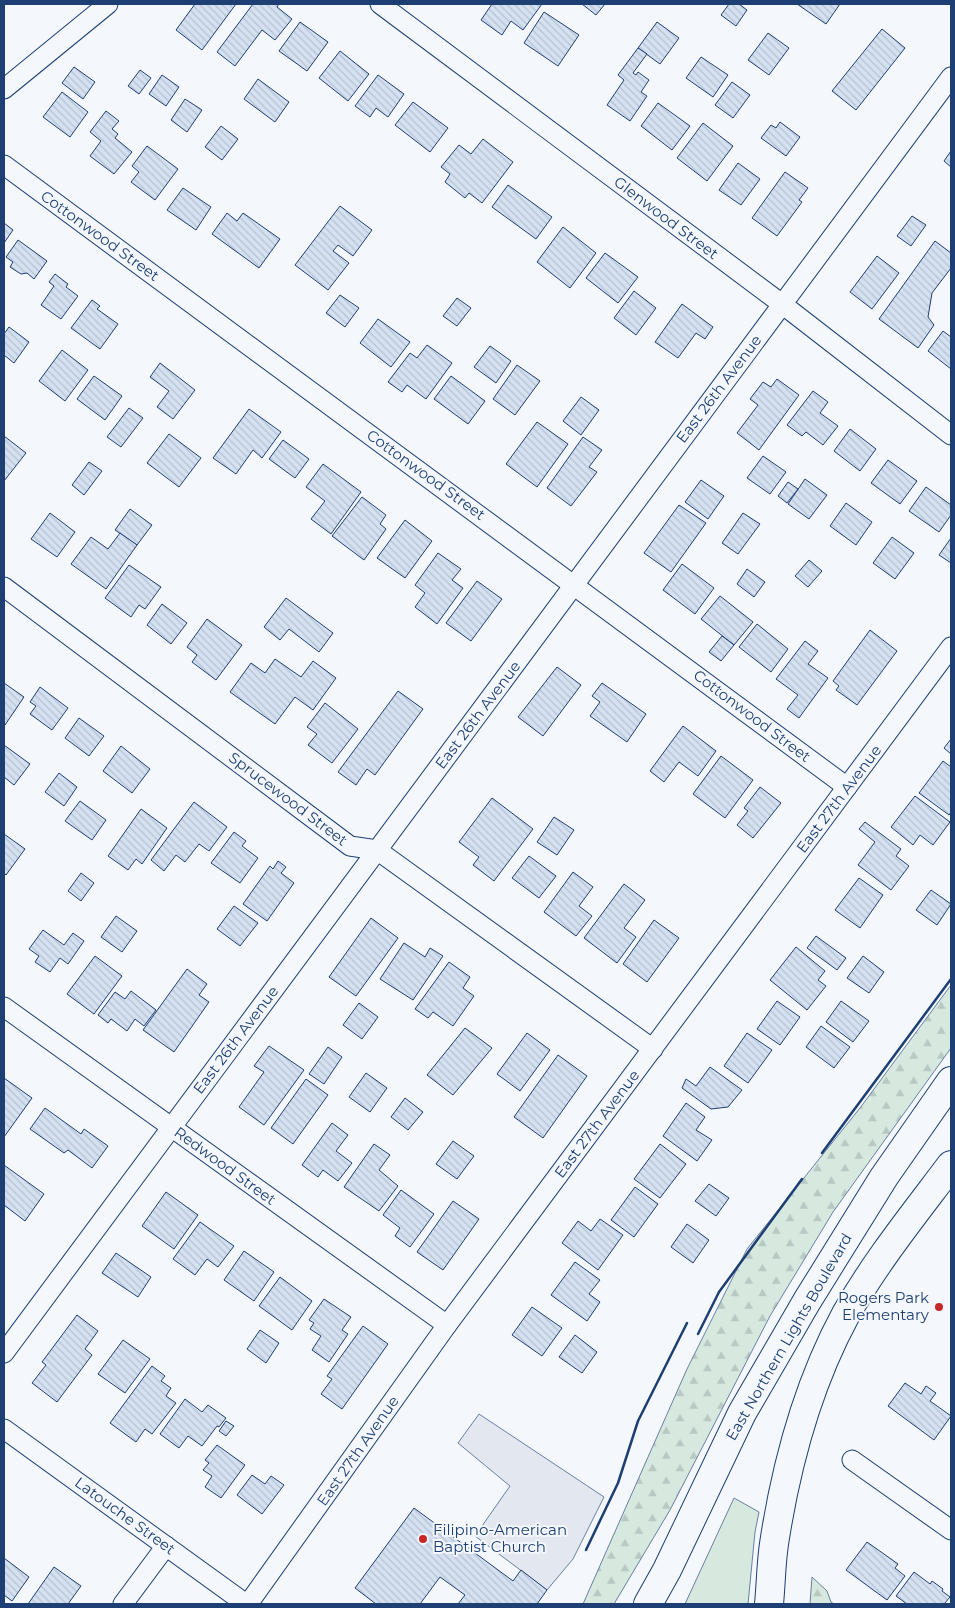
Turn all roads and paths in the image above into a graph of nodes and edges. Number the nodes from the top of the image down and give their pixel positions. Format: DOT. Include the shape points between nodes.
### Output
graph roads {
  1 [pos="108,4"];
  2 [pos="380,4"];
  3 [pos="951,77"];
  4 [pos="4,89"];
  5 [pos="4,165"];
  6 [pos="782,304"];
  7 [pos="951,435"];
  8 [pos="574,584"];
  9 [pos="4,587"];
  10 [pos="951,647"];
  11 [pos="847,787"];
  12 [pos="377,850"];
  13 [pos="4,1007"];
  14 [pos="653,1049"];
  15 [pos="951,1081"];
  16 [pos="172,1127"];
  17 [pos="951,1165"];
  18 [pos="447,1325"];
  19 [pos="4,1353"];
  20 [pos="4,1429"];
  21 [pos="852,1460"];
  22 [pos="951,1530"];
  23 [pos="166,1546"];
  24 [pos="123,1604"];
  25 [pos="247,1604"];
  26 [pos="648,1604"];
  27 [pos="769,1604"];
  1 -- 4 [label="street"];
  2 -- 6 [label="street, Glenwood Street"];
  3 -- 6 [label="street, East 26th Avenue"];
  5 -- 8 [label="street, Cottonwood Street"];
  6 -- 7 [label="street, Glenwood Street"];
  6 -- 8 [label="street, East 26th Avenue"];
  8 -- 11 [label="street, Cottonwood Street"];
  8 -- 12 [label="street, East 26th Avenue"];
  9 -- 12 [label="street, Sprucewood Street" via="350,846"];
  10 -- 11 [label="street, East 27th Avenue"];
  11 -- 14 [label="street, East 27th Avenue"];
  12 -- 14 [label="street, Sprucewood Street"];
  12 -- 16 [label="street, East 26th Avenue"];
  13 -- 16 [label="street, Redwood Street"];
  14 -- 18 [label="street, East 27th Avenue"];
  15 -- 26 [label="main road, East Northern Lights Boulevard" via="884,1177 747,1404"];
  16 -- 18 [label="street, Redwood Street"];
  16 -- 19 [label="street, East 26th Avenue"];
  17 -- 27 [label="main road" via="879,1262 846,1314 823,1363 802,1418 782,1500"];
  18 -- 25 [label="street, East 27th Avenue"];
  20 -- 23 [label="street, Latouche Street"];
  21 -- 22 [label="street"];
  23 -- 24 [label="street"];
  23 -- 25 [label="street, Latouche Street"];
}
